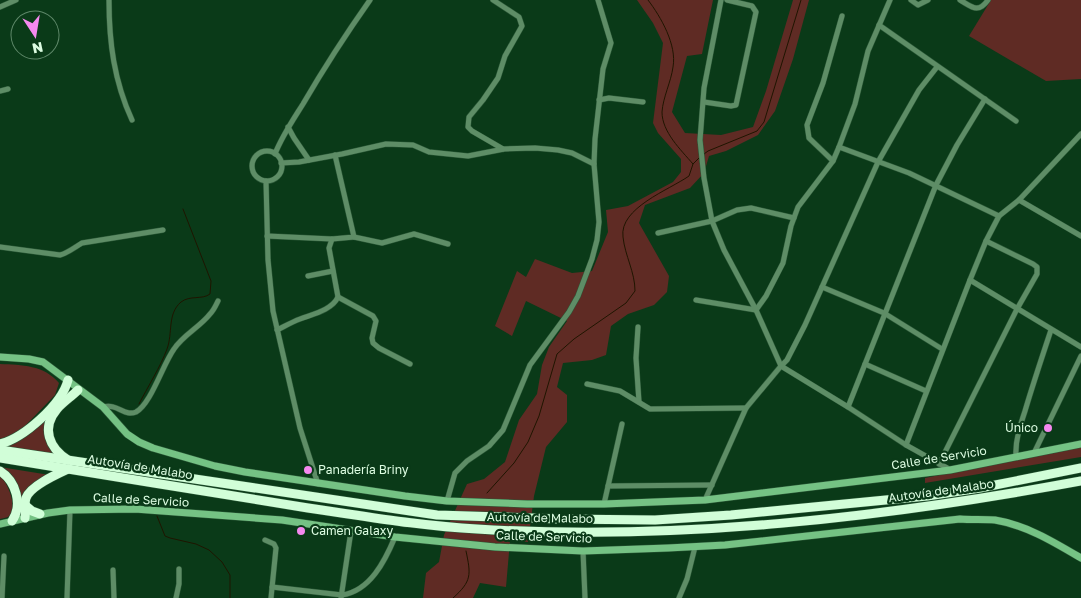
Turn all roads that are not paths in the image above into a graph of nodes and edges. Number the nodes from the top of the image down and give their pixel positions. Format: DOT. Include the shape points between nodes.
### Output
graph roads {
  1 [pos="16,0"];
  2 [pos="108,0"];
  3 [pos="370,0"];
  4 [pos="493,0"];
  5 [pos="598,0"];
  6 [pos="721,0"];
  7 [pos="727,0"];
  8 [pos="890,0"];
  9 [pos="911,0"];
  10 [pos="928,0"];
  11 [pos="960,0"];
  12 [pos="988,0"];
  13 [pos="0,7"];
  14 [pos="842,16"];
  15 [pos="879,26"];
  16 [pos="937,67"];
  17 [pos="8,89"];
  18 [pos="0,91"];
  19 [pos="986,99"];
  20 [pos="599,100"];
  21 [pos="643,102"];
  22 [pos="704,102"];
  23 [pos="132,120"];
  24 [pos="1016,121"];
  25 [pos="288,127"];
  26 [pos="1081,134"];
  27 [pos="839,147"];
  28 [pos="504,149"];
  29 [pos="274,154"];
  30 [pos="335,155"];
  31 [pos="309,160"];
  32 [pos="833,161"];
  33 [pos="878,162"];
  34 [pos="281,163"];
  35 [pos="594,164"];
  36 [pos="266,181"];
  37 [pos="936,185"];
  38 [pos="1019,200"];
  39 [pos="999,216"];
  40 [pos="794,218"];
  41 [pos="712,221"];
  42 [pos="163,230"];
  43 [pos="658,233"];
  44 [pos="267,236"];
  45 [pos="1081,236"];
  46 [pos="354,237"];
  47 [pos="332,240"];
  48 [pos="986,241"];
  49 [pos="448,244"];
  50 [pos="0,247"];
  51 [pos="333,271"];
  52 [pos="308,276"];
  53 [pos="970,280"];
  54 [pos="822,287"];
  55 [pos="338,297"];
  56 [pos="696,300"];
  57 [pos="218,301"];
  58 [pos="1017,309"];
  59 [pos="756,310"];
  60 [pos="884,313"];
  61 [pos="638,327"];
  62 [pos="277,330"];
  63 [pos="1051,330"];
  64 [pos="1081,347"];
  65 [pos="942,349"];
  66 [pos="1081,356"];
  67 [pos="0,357"];
  68 [pos="410,364"];
  69 [pos="864,364"];
  70 [pos="781,366"];
  71 [pos="68,380"];
  72 [pos="587,384"];
  73 [pos="78,390"];
  74 [pos="926,391"];
  75 [pos="639,402"];
  76 [pos="848,406"];
  77 [pos="103,407"];
  78 [pos="746,408"];
  79 [pos="622,424"];
  80 [pos="0,444"];
  81 [pos="1081,444"];
  82 [pos="906,445"];
  83 [pos="0,450"];
  84 [pos="1034,453"];
  85 [pos="1016,456"];
  86 [pos="0,458"];
  87 [pos="939,464"];
  88 [pos="70,465"];
  89 [pos="1081,468"];
  90 [pos="950,470"];
  91 [pos="0,471"];
  92 [pos="1081,481"];
  93 [pos="315,483"];
  94 [pos="712,485"];
  95 [pos="608,486"];
  96 [pos="705,500"];
  97 [pos="447,501"];
  98 [pos="604,504"];
  99 [pos="26,506"];
  100 [pos="70,510"];
  101 [pos="40,514"];
  102 [pos="25,518"];
  103 [pos="12,521"];
  104 [pos="0,524"];
  105 [pos="351,531"];
  106 [pos="395,537"];
  107 [pos="265,540"];
  108 [pos="695,547"];
  109 [pos="583,550"];
  110 [pos="4,556"];
  111 [pos="1081,558"];
  112 [pos="114,570"];
  113 [pos="179,570"];
  114 [pos="272,587"];
  115 [pos="342,597"];
  116 [pos="2,598"];
  117 [pos="67,598"];
  118 [pos="114,598"];
  119 [pos="176,598"];
  120 [pos="271,598"];
  121 [pos="585,598"];
  122 [pos="679,598"];
  1 -- 13 [label="street"];
  2 -- 23 [label="street" via="109,41 122,98"];
  3 -- 25 [label="street"];
  4 -- 28 [label="street" via="519,17 522,26 505,56 498,78 467,122 472,131"];
  5 -- 20 [label="street" via="611,43"];
  6 -- 22 [label="street"];
  7 -- 22 [label="street" via="755,9 751,40 736,105"];
  8 -- 15 [label="street"];
  9 -- 10 [label="street" via="918,5"];
  11 -- 12 [label="street" via="978,9"];
  14 -- 32 [label="street" via="807,125 809,138"];
  15 -- 16 [label="street"];
  15 -- 27 [label="street" via="868,51 855,104"];
  16 -- 19 [label="street"];
  16 -- 33 [label="street" via="914,99"];
  17 -- 18 [label="street"];
  19 -- 24 [label="street"];
  19 -- 37 [label="street"];
  20 -- 21 [label="street"];
  20 -- 35 [label="street"];
  22 -- 41 [label="street" via="701,153"];
  25 -- 29 [label="street"];
  25 -- 31 [label="street"];
  26 -- 38 [label="street"];
  27 -- 32 [label="street"];
  27 -- 33 [label="street"];
  28 -- 30 [label="street" via="468,156 429,152 413,145 386,144"];
  28 -- 35 [label="street" via="558,150"];
  29 -- 34 [label="street"];
  29 -- 36 [label="street" via="261,153 252,164 255,176"];
  30 -- 31 [label="street"];
  30 -- 46 [label="street"];
  31 -- 34 [label="street"];
  32 -- 40 [label="street" via="804,198"];
  33 -- 37 [label="street"];
  33 -- 54 [label="street"];
  34 -- 36 [label="street" via="278,176"];
  35 -- 97 [label="street" via="599,208 597,240 578,296 530,365 503,430 489,446 455,473"];
  36 -- 44 [label="street"];
  37 -- 39 [label="street"];
  37 -- 60 [label="street"];
  38 -- 39 [label="street"];
  38 -- 45 [label="street"];
  39 -- 48 [label="street"];
  40 -- 41 [label="street" via="751,208 731,212"];
  40 -- 59 [label="street" via="781,269"];
  41 -- 43 [label="street"];
  41 -- 59 [label="street"];
  42 -- 50 [label="street" via="82,243 60,255"];
  44 -- 47 [label="street"];
  44 -- 62 [label="street"];
  46 -- 47 [label="street"];
  46 -- 49 [label="street" via="382,243 414,234"];
  47 -- 51 [label="street" via="329,248"];
  48 -- 53 [label="street"];
  48 -- 58 [label="street" via="1036,268 1037,274"];
  51 -- 52 [label="street"];
  51 -- 55 [label="street"];
  53 -- 58 [label="street"];
  53 -- 65 [label="street"];
  54 -- 60 [label="street"];
  54 -- 70 [label="street" via="787,360"];
  55 -- 62 [label="street" via="336,302 317,314"];
  55 -- 68 [label="street" via="374,316 373,343"];
  56 -- 59 [label="street"];
  57 -- 77 [label="street" via="210,314 174,348 154,387 137,411 130,414 110,405"];
  58 -- 63 [label="street"];
  58 -- 87 [label="street"];
  59 -- 70 [label="street"];
  60 -- 65 [label="street"];
  60 -- 69 [label="street"];
  61 -- 75 [label="street"];
  62 -- 93 [label="street"];
  63 -- 64 [label="street"];
  63 -- 85 [label="street" via="1017,436"];
  65 -- 74 [label="street"];
  66 -- 84 [label="street"];
  67 -- 71 [label="street, Calle de Servicio" via="43,362"];
  69 -- 74 [label="street"];
  69 -- 76 [label="street"];
  70 -- 76 [label="street"];
  70 -- 78 [label="street"];
  71 -- 73 [label="street, Calle de Servicio"];
  71 -- 80 [label="highway" via="60,398 29,429"];
  72 -- 75 [label="street" via="620,392"];
  73 -- 77 [label="street, Calle de Servicio"];
  73 -- 88 [label="highway" via="56,409 48,430 52,446"];
  74 -- 82 [label="street"];
  75 -- 78 [label="street" via="650,409"];
  76 -- 82 [label="street"];
  77 -- 93 [label="street, Calle de Servicio" via="127,434 153,448 215,466"];
  78 -- 94 [label="street"];
  79 -- 95 [label="street"];
  81 -- 84 [label="street, Calle de Servicio"];
  82 -- 87 [label="street"];
  83 -- 88 [label="highway, Autovía de Malabo"];
  84 -- 85 [label="street, Calle de Servicio"];
  85 -- 90 [label="street, Calle de Servicio"];
  86 -- 88 [label="highway, Autovía de Malabo"];
  87 -- 90 [label="street"];
  88 -- 89 [label="highway, Autovía de Malabo" via="437,515 655,520 927,496"];
  88 -- 92 [label="highway, Autovía de Malabo" via="395,521 555,532 657,532 796,521 921,508"];
  88 -- 99 [label="highway" via="30,491"];
  90 -- 96 [label="street, Calle de Servicio"];
  91 -- 103 [label="highway" via="16,492 17,513"];
  93 -- 97 [label="street, Calle de Servicio"];
  94 -- 95 [label="street"];
  94 -- 96 [label="street"];
  95 -- 98 [label="street"];
  96 -- 98 [label="street, Calle de Servicio"];
  97 -- 98 [label="street, Calle de Servicio"];
  99 -- 101 [label="highway"];
  99 -- 102 [label="highway"];
  100 -- 101 [label="street, Calle de Servicio"];
  100 -- 105 [label="street, Calle de Servicio" via="144,510 282,520"];
  100 -- 117 [label="street"];
  101 -- 102 [label="street, Calle de Servicio"];
  102 -- 103 [label="street, Calle de Servicio"];
  103 -- 104 [label="street, Calle de Servicio"];
  105 -- 106 [label="street, Calle de Servicio"];
  105 -- 115 [label="street"];
  106 -- 109 [label="street, Calle de Servicio" via="495,548"];
  106 -- 115 [label="street" via="387,555 367,583"];
  107 -- 114 [label="street" via="276,548"];
  108 -- 109 [label="street, Calle de Servicio"];
  108 -- 111 [label="street, Calle de Servicio" via="960,519 995,520 1025,529"];
  108 -- 122 [label="street"];
  109 -- 121 [label="street"];
  110 -- 116 [label="street"];
  112 -- 118 [label="street"];
  113 -- 119 [label="street"];
  114 -- 115 [label="street"];
  114 -- 120 [label="street"];
}
